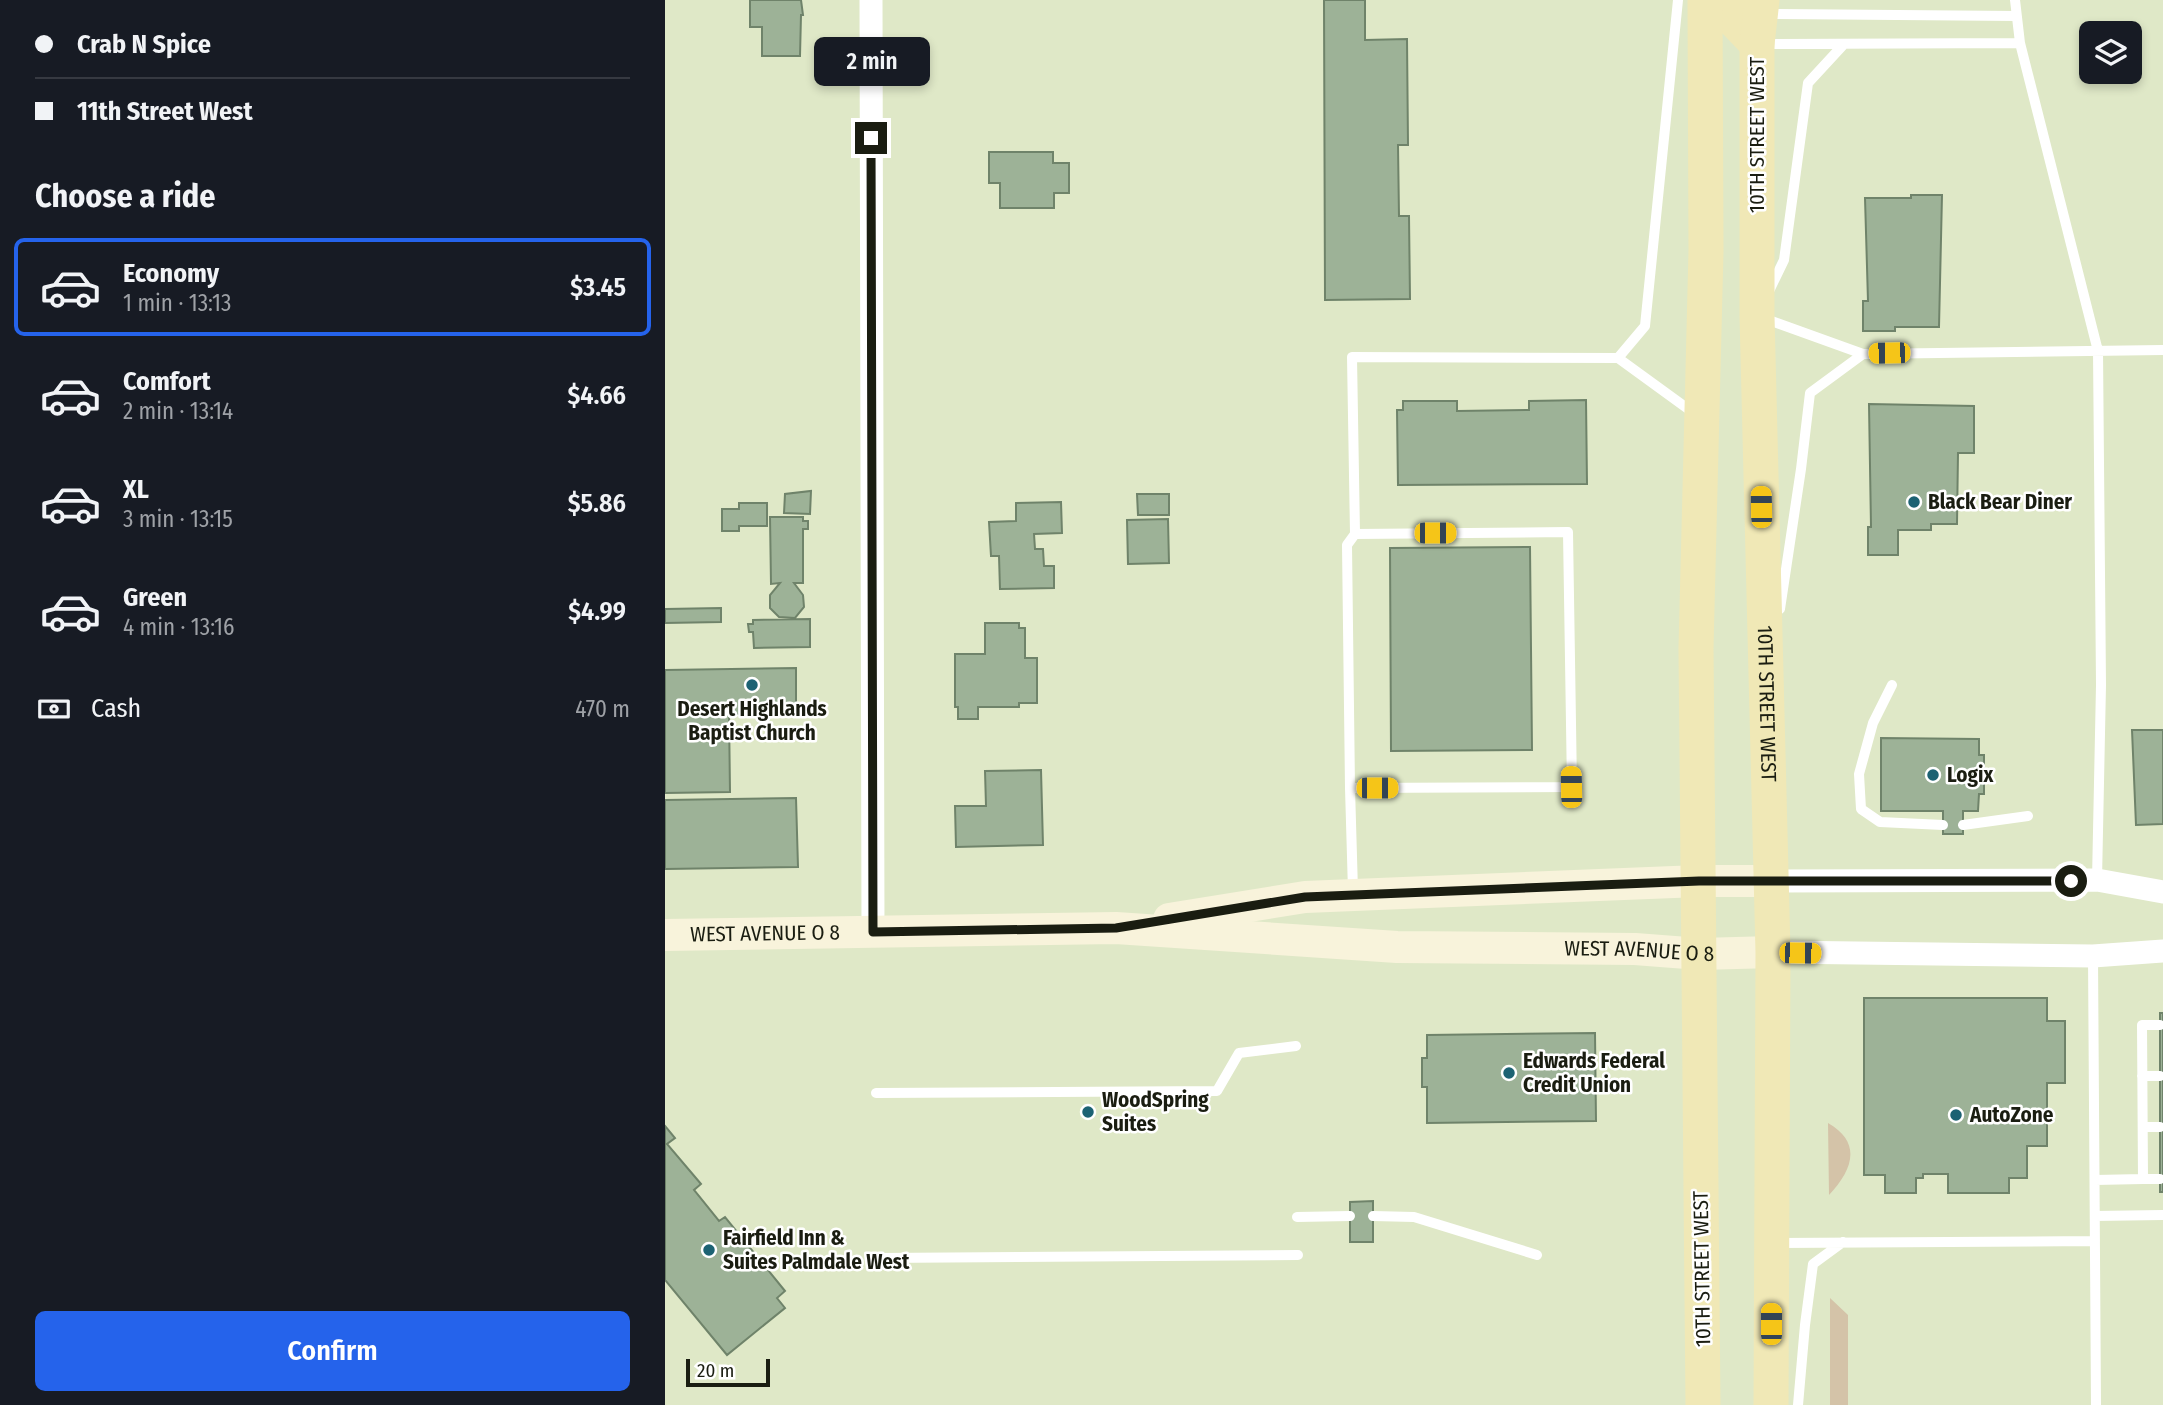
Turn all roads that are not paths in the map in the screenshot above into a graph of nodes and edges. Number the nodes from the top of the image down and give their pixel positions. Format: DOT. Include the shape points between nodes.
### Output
graph roads {
  1 [pos="871,0"];
  2 [pos="1678,0"];
  3 [pos="1705,0"];
  4 [pos="2015,0"];
  5 [pos="1755,12"];
  6 [pos="2015,16"];
  7 [pos="2020,43"];
  8 [pos="1845,44"];
  9 [pos="1757,316"];
  10 [pos="2163,350"];
  11 [pos="2098,351"];
  12 [pos="1863,354"];
  13 [pos="1618,358"];
  14 [pos="1703,420"];
  15 [pos="1355,534"];
  16 [pos="1778,617"];
  17 [pos="1776,631"];
  18 [pos="1892,685"];
  19 [pos="1766,698"];
  20 [pos="1350,788"];
  21 [pos="2028,816"];
  22 [pos="1943,825"];
  23 [pos="1963,825"];
  24 [pos="2097,880"];
  25 [pos="1699,881"];
  26 [pos="1771,881"];
  27 [pos="2163,892"];
  28 [pos="1353,895"];
  29 [pos="1116,928"];
  30 [pos="873,932"];
  31 [pos="665,935"];
  32 [pos="2163,951"];
  33 [pos="1773,952"];
  34 [pos="1700,954"];
  35 [pos="2093,956"];
  36 [pos="2160,1025"];
  37 [pos="1296,1046"];
  38 [pos="2142,1076"];
  39 [pos="2160,1076"];
  40 [pos="876,1093"];
  41 [pos="2143,1127"];
  42 [pos="2161,1127"];
  43 [pos="2161,1178"];
  44 [pos="2143,1179"];
  45 [pos="2095,1180"];
  46 [pos="2163,1215"];
  47 [pos="1350,1216"];
  48 [pos="1373,1216"];
  49 [pos="2095,1216"];
  50 [pos="1297,1217"];
  51 [pos="2095,1241"];
  52 [pos="1843,1242"];
  53 [pos="1771,1243"];
  54 [pos="1298,1255"];
  55 [pos="1537,1255"];
  56 [pos="880,1258"];
  57 [pos="1703,1405"];
  58 [pos="1771,1405"];
  59 [pos="1798,1405"];
  60 [pos="2096,1405"];
  1 -- 30 [label="street"];
  2 -- 13 [label="lane" via="1644,326"];
  3 -- 14 [label="main road, 10TH STREET WEST"];
  4 -- 6 [label="lane"];
  5 -- 6 [label="lane"];
  5 -- 8 [label="lane"];
  5 -- 9 [label="main road, 10TH STREET WEST"];
  6 -- 7 [label="lane"];
  7 -- 8 [label="lane"];
  7 -- 11 [label="lane"];
  8 -- 9 [label="lane" via="1808,83 1784,260"];
  9 -- 12 [label="lane"];
  9 -- 19 [label="main road, 10TH STREET WEST"];
  10 -- 11 [label="lane"];
  11 -- 12 [label="lane"];
  11 -- 24 [label="lane" via="2101,685"];
  12 -- 16 [label="lane" via="1810,393"];
  13 -- 14 [label="lane"];
  13 -- 15 [label="lane" via="1352,357"];
  14 -- 25 [label="main road, 10TH STREET WEST" via="1696,648"];
  15 -- 20 [label="lane" via="1347,545"];
  15 -- 20 [label="lane" via="1568,532 1571,787"];
  17 -- 19 [label="lane"];
  18 -- 22 [label="lane" via="1873,723 1859,775 1861,809 1880,822"];
  19 -- 26 [label="main road, 10TH STREET WEST"];
  20 -- 28 [label="lane"];
  21 -- 23 [label="lane"];
  24 -- 26 [label="street"];
  24 -- 27 [label="street"];
  25 -- 26 [label="street, WEST AVENUE O 8"];
  25 -- 28 [label="street, WEST AVENUE O 8"];
  25 -- 34 [label="main road, 10TH STREET WEST"];
  26 -- 33 [label="main road, 10TH STREET WEST"];
  28 -- 29 [label="street, WEST AVENUE O 8" via="1305,897"];
  29 -- 30 [label="street, WEST AVENUE O 8"];
  29 -- 34 [label="street, WEST AVENUE O 8" via="1397,947"];
  30 -- 31 [label="street, WEST AVENUE O 8"];
  32 -- 35 [label="street, WEST AVENUE O 8"];
  33 -- 34 [label="street, WEST AVENUE O 8"];
  33 -- 35 [label="street, WEST AVENUE O 8"];
  33 -- 53 [label="main road, 10TH STREET WEST"];
  34 -- 57 [label="main road, 10TH STREET WEST"];
  35 -- 45 [label="lane"];
  36 -- 38 [label="lane" via="2142,1025"];
  37 -- 40 [label="lane" via="1239,1053 1217,1091"];
  38 -- 39 [label="lane"];
  38 -- 41 [label="lane"];
  41 -- 42 [label="lane"];
  41 -- 44 [label="lane"];
  43 -- 44 [label="lane"];
  44 -- 45 [label="lane"];
  45 -- 49 [label="lane"];
  46 -- 49 [label="lane"];
  47 -- 50 [label="lane"];
  48 -- 55 [label="lane" via="1414,1217"];
  49 -- 51 [label="lane"];
  51 -- 52 [label="lane"];
  51 -- 60 [label="lane"];
  52 -- 53 [label="lane"];
  52 -- 59 [label="lane" via="1813,1264"];
  53 -- 58 [label="main road, 10TH STREET WEST"];
  54 -- 56 [label="lane"];
}
